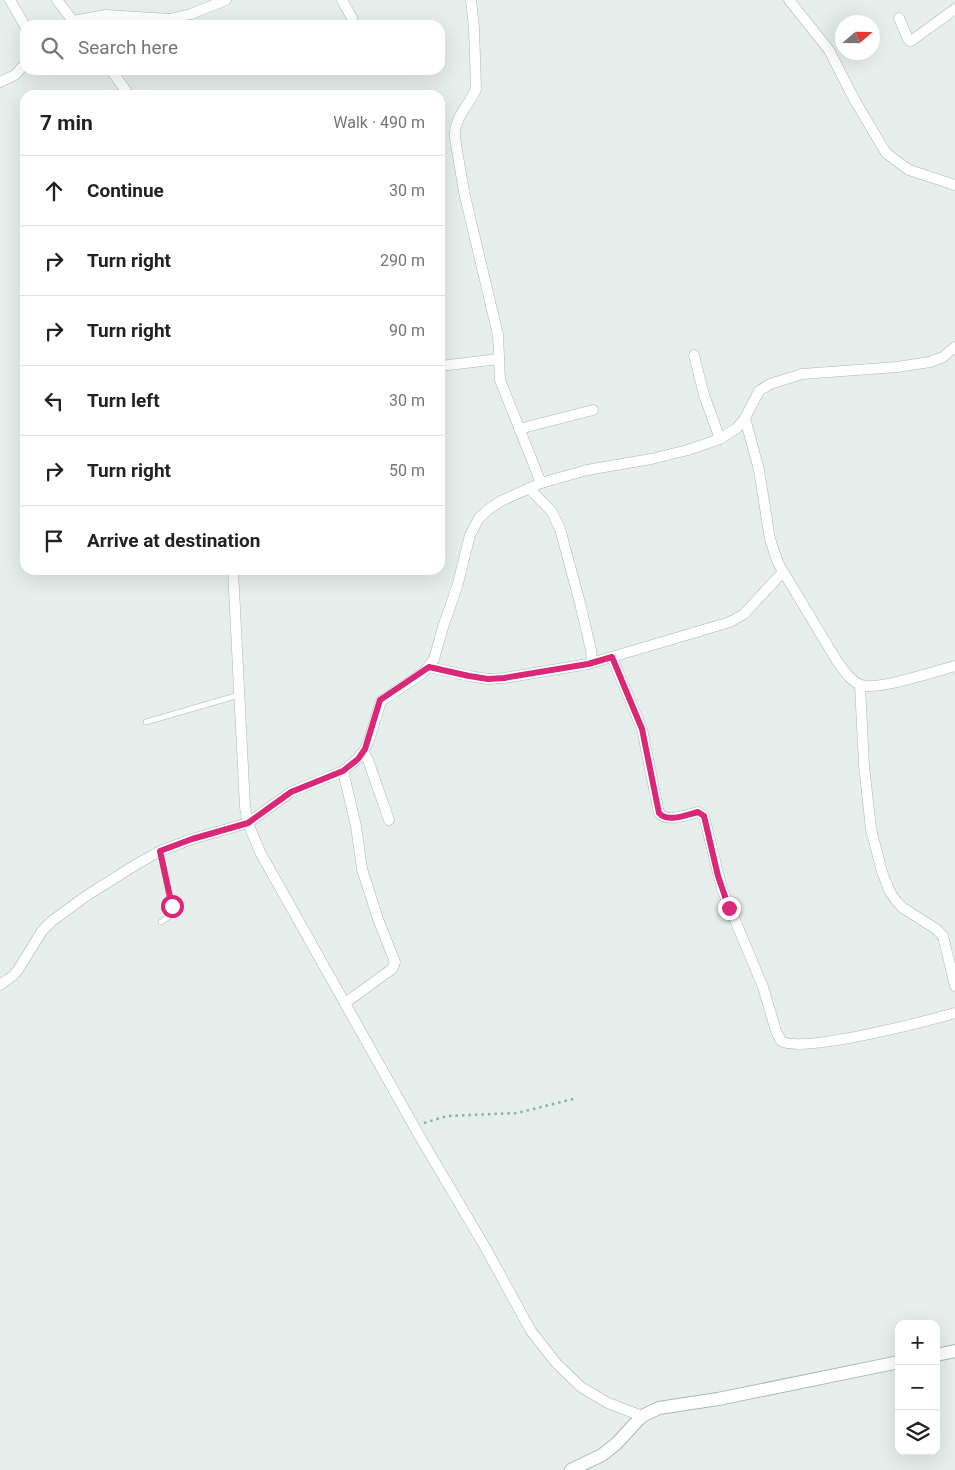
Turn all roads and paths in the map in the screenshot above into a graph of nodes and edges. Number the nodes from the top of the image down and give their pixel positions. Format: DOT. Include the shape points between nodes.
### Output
graph roads {
  1 [pos="10,0"];
  2 [pos="56,0"];
  3 [pos="226,0"];
  4 [pos="342,0"];
  5 [pos="470,0"];
  6 [pos="789,0"];
  7 [pos="955,9"];
  8 [pos="352,18"];
  9 [pos="899,18"];
  10 [pos="22,20"];
  11 [pos="73,20"];
  12 [pos="87,20"];
  13 [pos="20,70"];
  14 [pos="115,75"];
  15 [pos="0,82"];
  16 [pos="125,90"];
  17 [pos="955,186"];
  18 [pos="955,348"];
  19 [pos="694,355"];
  20 [pos="499,359"];
  21 [pos="445,365"];
  22 [pos="593,410"];
  23 [pos="745,418"];
  24 [pos="519,429"];
  25 [pos="720,439"];
  26 [pos="541,483"];
  27 [pos="529,488"];
  28 [pos="782,572"];
  29 [pos="233,575"];
  30 [pos="612,657"];
  31 [pos="592,662"];
  32 [pos="955,666"];
  33 [pos="429,667"];
  34 [pos="860,685"];
  35 [pos="239,695"];
  36 [pos="146,722"];
  37 [pos="363,752"];
  38 [pos="343,771"];
  39 [pos="389,820"];
  40 [pos="248,823"];
  41 [pos="160,851"];
  42 [pos="162,922"];
  43 [pos="0,985"];
  44 [pos="955,986"];
  45 [pos="345,1002"];
  46 [pos="955,1013"];
  47 [pos="577,1098"];
  48 [pos="415,1127"];
  49 [pos="955,1351"];
  50 [pos="940,1354"];
  51 [pos="895,1363"];
  52 [pos="642,1416"];
  53 [pos="571,1470"];
  1 -- 10 [label="street"];
  2 -- 11 [label="street"];
  3 -- 12 [label="street" via="170,19 106,15"];
  4 -- 8 [label="street"];
  5 -- 20 [label="street" via="476,89 454,130 464,192 498,335"];
  6 -- 17 [label="street" via="829,50 886,153 909,170"];
  7 -- 9 [label="street" via="911,42"];
  13 -- 15 [label="street"];
  14 -- 16 [label="street"];
  18 -- 23 [label="street" via="930,362 790,376 759,391"];
  19 -- 25 [label="street"];
  20 -- 21 [label="street"];
  20 -- 24 [label="street" via="501,384"];
  22 -- 24 [label="street"];
  23 -- 25 [label="street" via="730,434"];
  23 -- 28 [label="street" via="759,470 770,538"];
  24 -- 26 [label="street"];
  25 -- 26 [label="street" via="688,450 587,470"];
  26 -- 27 [label="street"];
  27 -- 31 [label="street" via="552,512 560,529 592,650"];
  27 -- 33 [label="street" via="501,501 479,518 470,535 455,594"];
  28 -- 30 [label="street" via="738,618"];
  28 -- 34 [label="street" via="837,660"];
  29 -- 35 [label="street"];
  30 -- 31 [label="street"];
  30 -- 46 [label="street" via="642,729 659,813 668,819 698,812 704,816 718,876 781,1041 790,1044 837,1040"];
  31 -- 33 [label="street" via="488,679"];
  32 -- 34 [label="street" via="879,686"];
  33 -- 37 [label="street" via="380,700"];
  34 -- 44 [label="street" via="871,830 882,872 896,902 943,936"];
  35 -- 36 [label="lane"];
  35 -- 40 [label="street"];
  37 -- 38 [label="street"];
  37 -- 39 [label="street"];
  38 -- 40 [label="street" via="291,792"];
  38 -- 45 [label="street" via="362,869 395,962 392,969"];
  40 -- 41 [label="street"];
  40 -- 45 [label="street" via="263,859"];
  41 -- 42 [label="lane" via="172,909 170,916"];
  41 -- 43 [label="street" via="60,914 42,931 14,975"];
  45 -- 48 [label="street"];
  47 -- 48 [label="path" via="517,1113 447,1116"];
  48 -- 52 [label="street" via="538,1342 569,1378 594,1397"];
  49 -- 50 [label="street"];
  51 -- 52 [label="street" via="658,1408"];
  52 -- 53 [label="street" via="609,1450"];
}
